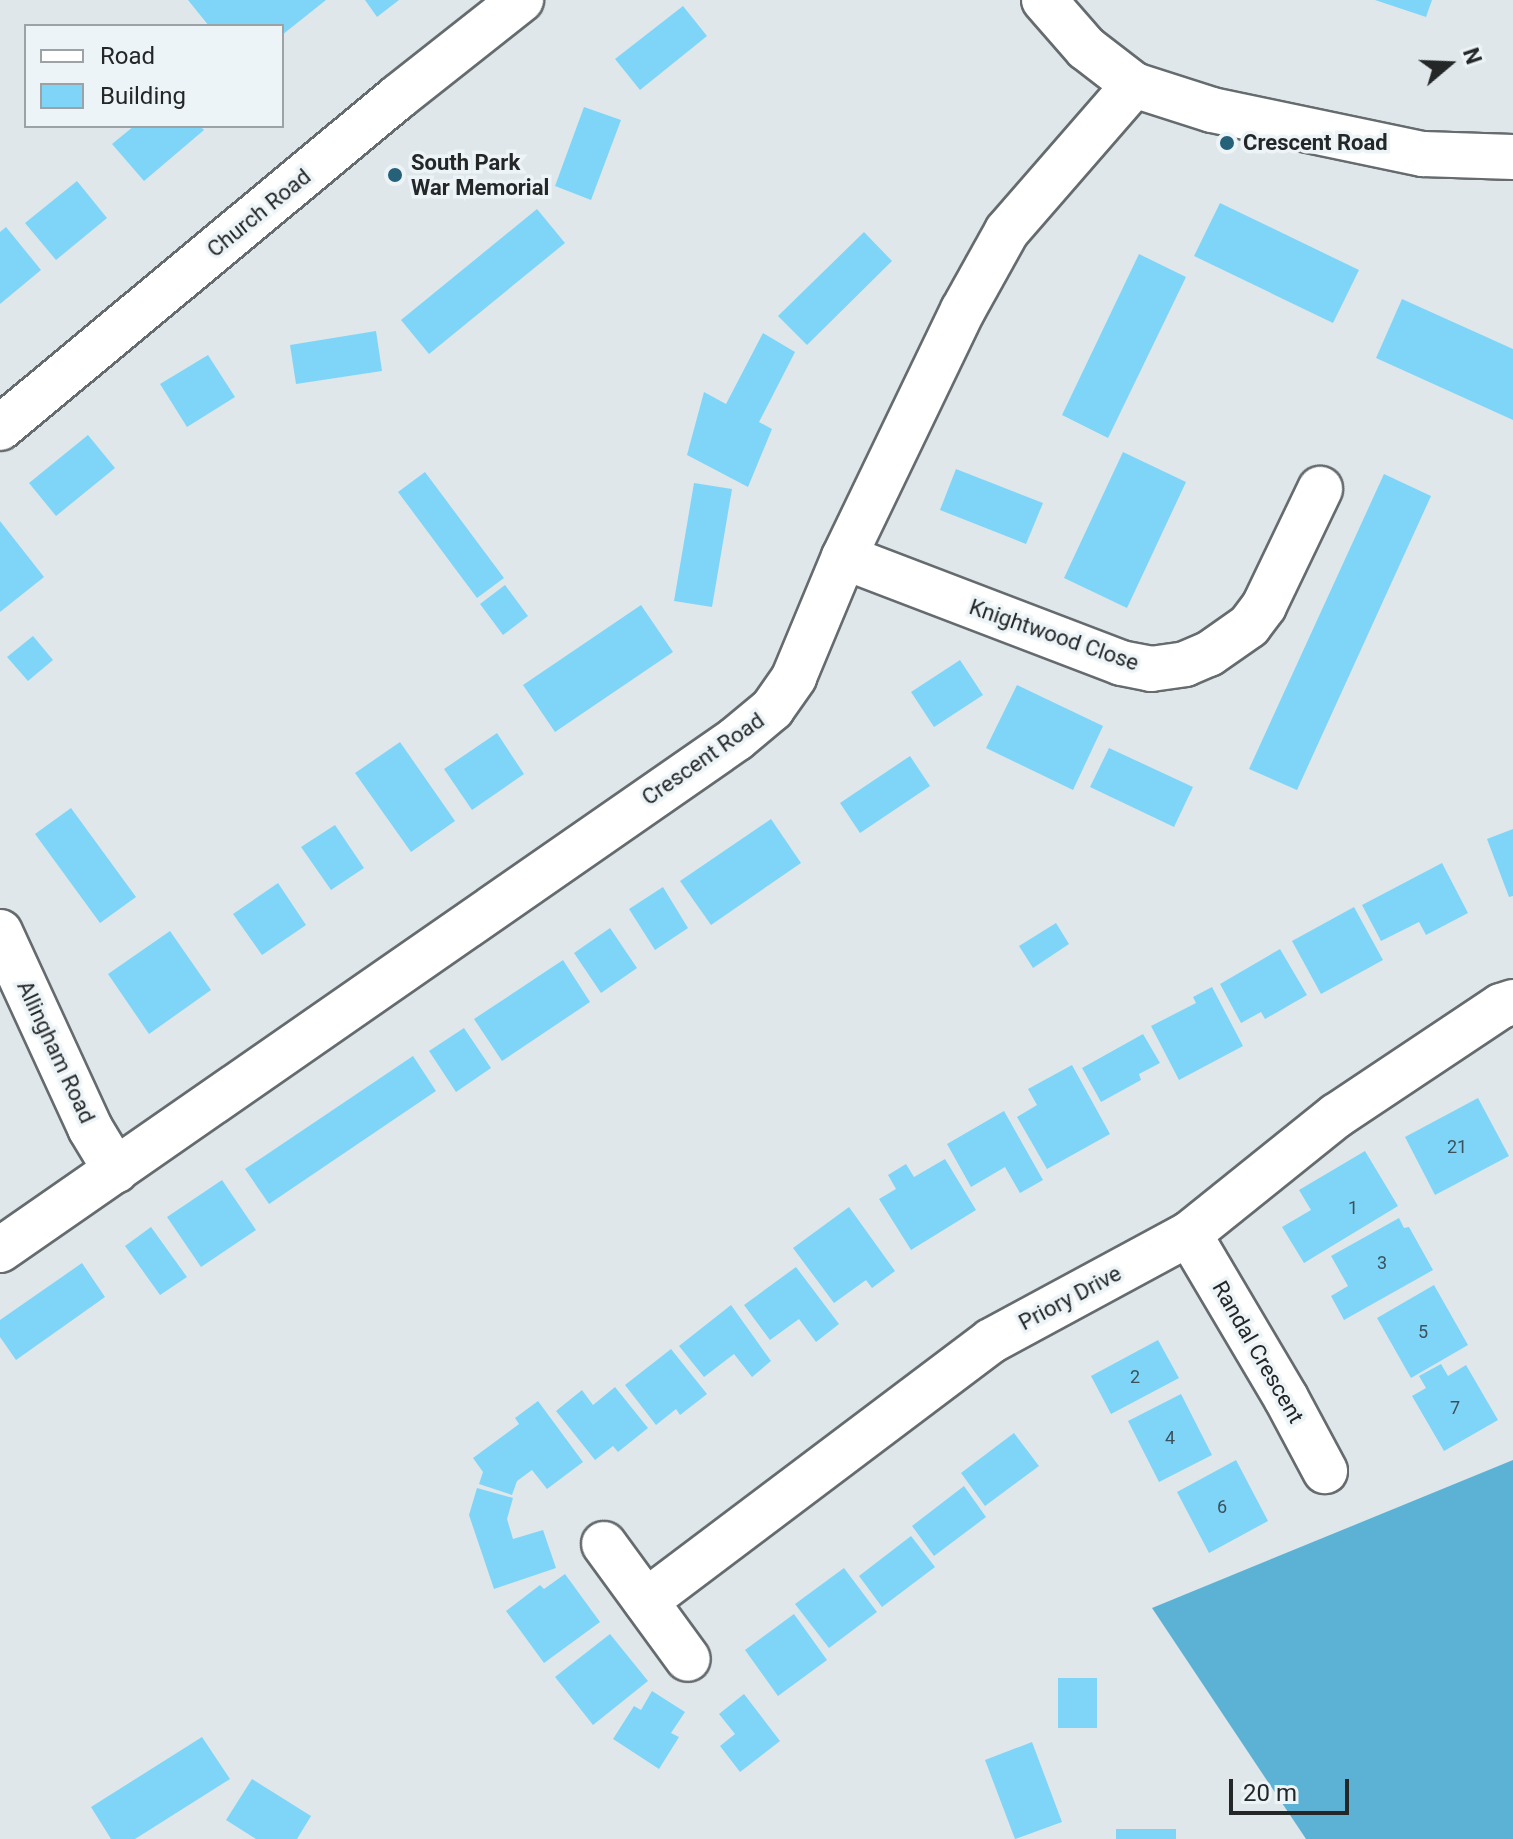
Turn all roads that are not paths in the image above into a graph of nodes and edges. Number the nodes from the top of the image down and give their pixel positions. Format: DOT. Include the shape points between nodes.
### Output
graph roads {
  1 [pos="521,0"];
  2 [pos="1044,0"];
  3 [pos="1134,85"];
  4 [pos="1513,157"];
  5 [pos="0,428"];
  6 [pos="1320,489"];
  7 [pos="844,557"];
  8 [pos="0,932"];
  9 [pos="1509,1015"];
  10 [pos="116,1171"];
  11 [pos="1189,1234"];
  12 [pos="0,1250"];
  13 [pos="1325,1471"];
  14 [pos="604,1544"];
  15 [pos="646,1601"];
  16 [pos="688,1659"];
  1 -- 5 [label="street, Church Road"];
  2 -- 3 [label="street" via="1086,48"];
  3 -- 4 [label="street" via="1212,110 1423,154"];
  3 -- 7 [label="street, Crescent Road" via="1007,231 963,310"];
  6 -- 7 [label="street, Knightwood Close" via="1264,606 1249,626 1209,654 1151,669 1121,663"];
  7 -- 10 [label="street, Crescent Road" via="800,664 772,709"];
  8 -- 10 [label="street, Allingham Road" via="90,1128"];
  9 -- 11 [label="street, Priory Drive" via="1336,1116"];
  10 -- 12 [label="street, Crescent Road"];
  11 -- 13 [label="street, Randal Crescent"];
  11 -- 15 [label="street, Priory Drive" via="991,1341"];
  14 -- 15 [label="street"];
  15 -- 16 [label="street"];
}
